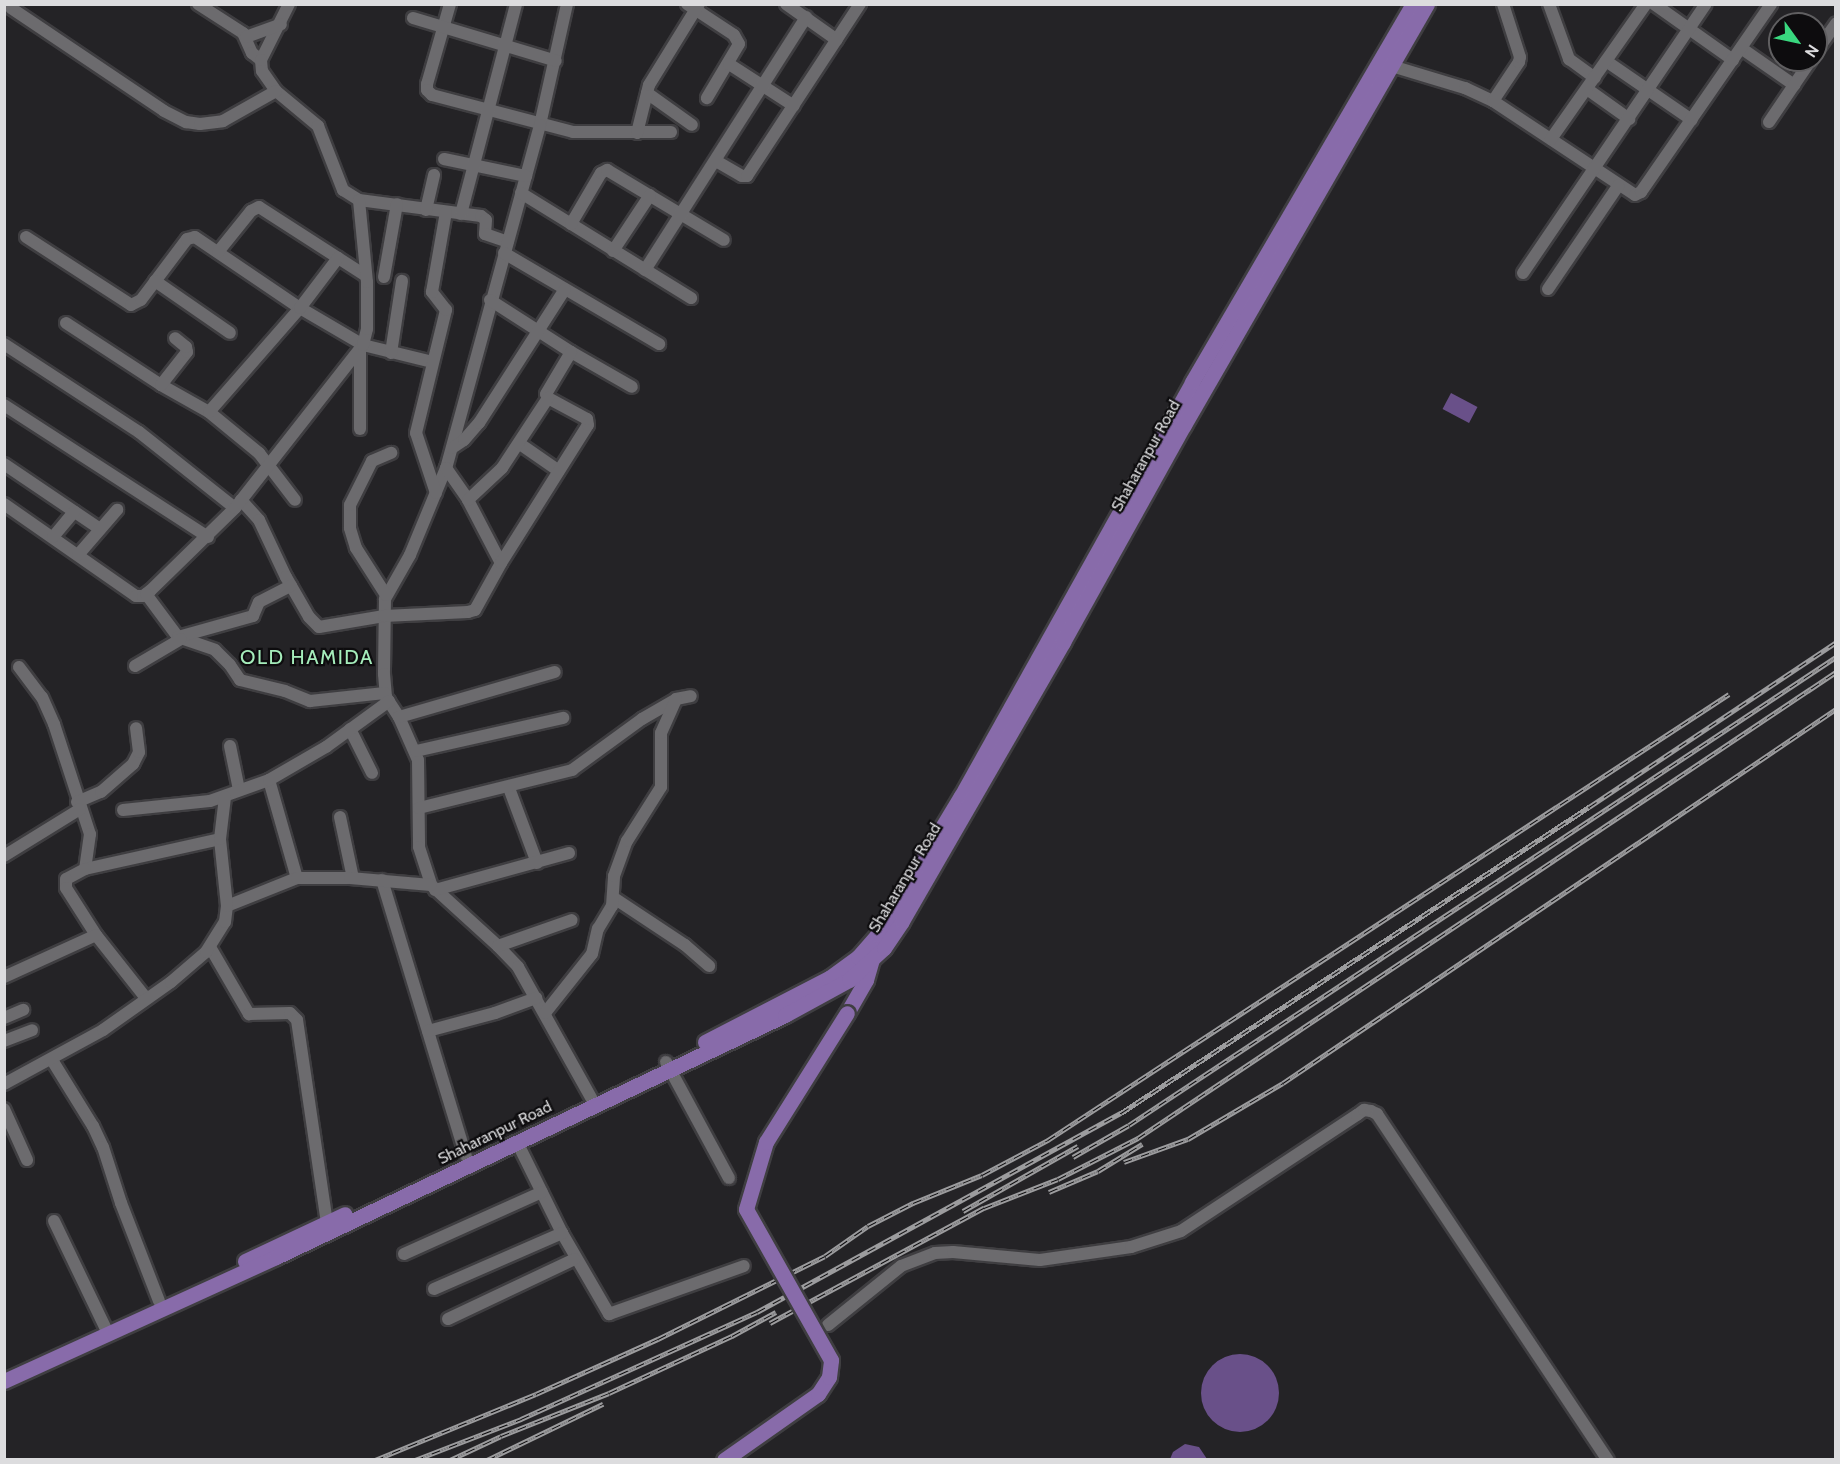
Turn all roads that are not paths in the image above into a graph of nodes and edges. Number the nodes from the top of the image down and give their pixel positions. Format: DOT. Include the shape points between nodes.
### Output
graph roads {
  1 [pos="198,4"];
  2 [pos="289,4"];
  3 [pos="450,4"];
  4 [pos="516,4"];
  5 [pos="567,4"];
  6 [pos="786,4"];
  7 [pos="1413,4"];
  8 [pos="1427,4"];
  9 [pos="1503,4"];
  10 [pos="1549,4"];
  11 [pos="1646,4"];
  12 [pos="1654,4"];
  13 [pos="1707,4"];
  14 [pos="1771,4"];
  15 [pos="694,6"];
  16 [pos="856,6"];
  17 [pos="10,8"];
  18 [pos="806,17"];
  19 [pos="413,18"];
  20 [pos="281,24"];
  21 [pos="443,29"];
  22 [pos="1690,29"];
  23 [pos="246,37"];
  24 [pos="837,40"];
  25 [pos="504,46"];
  26 [pos="1742,48"];
  27 [pos="261,60"];
  28 [pos="1733,60"];
  29 [pos="556,61"];
  30 [pos="1606,61"];
  31 [pos="729,64"];
  32 [pos="1385,64"];
  33 [pos="1802,72"];
  34 [pos="1595,78"];
  35 [pos="763,85"];
  36 [pos="1794,85"];
  37 [pos="1587,89"];
  38 [pos="1648,90"];
  39 [pos="276,91"];
  40 [pos="647,93"];
  41 [pos="708,98"];
  42 [pos="1493,100"];
  43 [pos="795,106"];
  44 [pos="487,110"];
  45 [pos="1629,119"];
  46 [pos="1692,120"];
  47 [pos="1769,122"];
  48 [pos="692,124"];
  49 [pos="540,125"];
  50 [pos="671,132"];
  51 [pos="637,134"];
  52 [pos="1551,139"];
  53 [pos="444,159"];
  54 [pos="716,161"];
  55 [pos="472,164"];
  56 [pos="1594,169"];
  57 [pos="434,175"];
  58 [pos="526,176"];
  59 [pos="1618,186"];
  60 [pos="521,193"];
  61 [pos="650,195"];
  62 [pos="359,200"];
  63 [pos="398,204"];
  64 [pos="426,210"];
  65 [pos="446,212"];
  66 [pos="461,214"];
  67 [pos="682,214"];
  68 [pos="571,224"];
  69 [pos="26,237"];
  70 [pos="724,240"];
  71 [pos="506,247"];
  72 [pos="614,251"];
  73 [pos="218,252"];
  74 [pos="338,258"];
  75 [pos="645,270"];
  76 [pos="1523,273"];
  77 [pos="366,276"];
  78 [pos="384,277"];
  79 [pos="155,281"];
  80 [pos="402,281"];
  81 [pos="565,289"];
  82 [pos="1548,289"];
  83 [pos="691,298"];
  84 [pos="490,300"];
  85 [pos="300,308"];
  86 [pos="66,322"];
  87 [pos="539,332"];
  88 [pos="230,333"];
  89 [pos="175,338"];
  90 [pos="4,344"];
  91 [pos="659,344"];
  92 [pos="362,347"];
  93 [pos="571,352"];
  94 [pos="391,353"];
  95 [pos="432,362"];
  96 [pos="161,386"];
  97 [pos="632,387"];
  98 [pos="548,398"];
  99 [pos="4,405"];
  100 [pos="209,412"];
  101 [pos="360,429"];
  102 [pos="520,444"];
  103 [pos="452,448"];
  104 [pos="391,453"];
  105 [pos="4,464"];
  106 [pos="270,464"];
  107 [pos="446,468"];
  108 [pos="559,471"];
  109 [pos="436,493"];
  110 [pos="296,500"];
  111 [pos="468,500"];
  112 [pos="4,504"];
  113 [pos="238,504"];
  114 [pos="117,510"];
  115 [pos="74,512"];
  116 [pos="100,529"];
  117 [pos="53,537"];
  118 [pos="208,537"];
  119 [pos="78,555"];
  120 [pos="501,563"];
  121 [pos="291,586"];
  122 [pos="146,594"];
  123 [pos="386,595"];
  124 [pos="384,616"];
  125 [pos="179,638"];
  126 [pos="135,666"];
  127 [pos="19,667"];
  128 [pos="555,672"];
  129 [pos="691,696"];
  130 [pos="387,697"];
  131 [pos="676,699"];
  132 [pos="399,717"];
  133 [pos="563,718"];
  134 [pos="136,728"];
  135 [pos="350,729"];
  136 [pos="230,746"];
  137 [pos="416,751"];
  138 [pos="372,773"];
  139 [pos="269,780"];
  140 [pos="508,788"];
  141 [pos="239,790"];
  142 [pos="225,797"];
  143 [pos="78,805"];
  144 [pos="419,808"];
  145 [pos="123,810"];
  146 [pos="340,817"];
  147 [pos="220,839"];
  148 [pos="569,853"];
  149 [pos="4,856"];
  150 [pos="537,863"];
  151 [pos="85,869"];
  152 [pos="297,878"];
  153 [pos="353,878"];
  154 [pos="382,880"];
  155 [pos="433,887"];
  156 [pos="614,898"];
  157 [pos="227,906"];
  158 [pos="572,920"];
  159 [pos="96,935"];
  160 [pos="498,946"];
  161 [pos="210,947"];
  162 [pos="870,952"];
  163 [pos="709,966"];
  164 [pos="4,977"];
  165 [pos="146,998"];
  166 [pos="536,998"];
  167 [pos="23,1010"];
  168 [pos="545,1013"];
  169 [pos="4,1018"];
  170 [pos="32,1030"];
  171 [pos="428,1031"];
  172 [pos="4,1041"];
  173 [pos="52,1060"];
  174 [pos="668,1066"];
  175 [pos="4,1084"];
  176 [pos="593,1101"];
  177 [pos="4,1109"];
  178 [pos="518,1142"];
  179 [pos="466,1156"];
  180 [pos="27,1160"];
  181 [pos="729,1178"];
  182 [pos="542,1192"];
  183 [pos="54,1221"];
  184 [pos="328,1227"];
  185 [pos="562,1233"];
  186 [pos="404,1254"];
  187 [pos="575,1259"];
  188 [pos="744,1266"];
  189 [pos="434,1289"];
  190 [pos="159,1301"];
  191 [pos="448,1319"];
  192 [pos="828,1325"];
  193 [pos="105,1327"];
  194 [pos="4,1372"];
  195 [pos="4,1381"];
  196 [pos="724,1460"];
  197 [pos="1608,1460"];
  1 -- 23 [label="street"];
  2 -- 20 [label="street"];
  3 -- 21 [label="street"];
  4 -- 25 [label="street"];
  5 -- 29 [label="street"];
  6 -- 18 [label="street"];
  7 -- 32 [label="main road, Shaharanpur Road"];
  8 -- 32 [label="main road, Shaharanpur Road"];
  9 -- 42 [label="street" via="1520,57"];
  10 -- 34 [label="street" via="1569,59"];
  11 -- 30 [label="street"];
  12 -- 22 [label="street"];
  13 -- 22 [label="street"];
  14 -- 26 [label="street"];
  15 -- 31 [label="street" via="738,40 738,49"];
  15 -- 40 [label="street"];
  16 -- 24 [label="street"];
  17 -- 39 [label="street" via="186,122 223,121"];
  18 -- 24 [label="street"];
  18 -- 35 [label="street"];
  19 -- 21 [label="street"];
  20 -- 23 [label="street"];
  20 -- 27 [label="street"];
  21 -- 25 [label="street"];
  21 -- 44 [label="street" via="427,84 429,93"];
  22 -- 28 [label="street"];
  22 -- 38 [label="street"];
  23 -- 27 [label="street" via="252,53"];
  24 -- 43 [label="street"];
  25 -- 29 [label="street"];
  25 -- 44 [label="street"];
  26 -- 28 [label="street"];
  26 -- 36 [label="street"];
  27 -- 39 [label="street" via="262,71"];
  28 -- 46 [label="street"];
  29 -- 49 [label="street"];
  30 -- 34 [label="street"];
  30 -- 38 [label="street"];
  31 -- 35 [label="street"];
  31 -- 41 [label="street"];
  32 -- 42 [label="street"];
  32 -- 162 [label="main road, Shaharanpur Road" via="1192,382"];
  33 -- 36 [label="street"];
  34 -- 37 [label="street"];
  35 -- 43 [label="street"];
  35 -- 54 [label="street"];
  36 -- 47 [label="street"];
  37 -- 45 [label="street"];
  37 -- 52 [label="street"];
  38 -- 45 [label="street"];
  38 -- 46 [label="street"];
  39 -- 62 [label="street" via="318,126 343,190"];
  40 -- 48 [label="street"];
  40 -- 51 [label="street"];
  42 -- 52 [label="street"];
  43 -- 54 [label="street" via="747,176"];
  44 -- 49 [label="street"];
  44 -- 55 [label="street"];
  45 -- 56 [label="street"];
  46 -- 59 [label="street" via="1638,195"];
  49 -- 51 [label="street" via="583,133"];
  49 -- 58 [label="street"];
  50 -- 51 [label="street"];
  52 -- 56 [label="street"];
  53 -- 55 [label="street"];
  54 -- 67 [label="street"];
  55 -- 58 [label="street"];
  55 -- 66 [label="street"];
  56 -- 59 [label="street"];
  56 -- 76 [label="street"];
  57 -- 64 [label="street"];
  58 -- 60 [label="street"];
  59 -- 82 [label="street"];
  60 -- 68 [label="street"];
  60 -- 71 [label="street"];
  61 -- 67 [label="street"];
  61 -- 68 [label="street" via="604,170"];
  61 -- 72 [label="street"];
  62 -- 63 [label="street"];
  62 -- 77 [label="street"];
  63 -- 64 [label="street"];
  63 -- 78 [label="street"];
  64 -- 65 [label="street"];
  65 -- 66 [label="street"];
  65 -- 95 [label="street" via="432,292 446,310"];
  66 -- 71 [label="street" via="485,218 485,234"];
  67 -- 70 [label="street"];
  67 -- 75 [label="street"];
  68 -- 72 [label="street"];
  69 -- 79 [label="street" via="127,304 137,303"];
  71 -- 81 [label="street"];
  71 -- 84 [label="street"];
  72 -- 75 [label="street"];
  73 -- 74 [label="street" via="251,211 259,207"];
  73 -- 79 [label="street" via="189,236"];
  73 -- 85 [label="street"];
  74 -- 77 [label="street"];
  74 -- 85 [label="street"];
  75 -- 83 [label="street"];
  77 -- 92 [label="street" via="367,329"];
  79 -- 88 [label="street"];
  80 -- 94 [label="street"];
  81 -- 87 [label="street"];
  81 -- 91 [label="street"];
  84 -- 87 [label="street"];
  84 -- 103 [label="street"];
  85 -- 92 [label="street"];
  85 -- 100 [label="street"];
  86 -- 96 [label="street"];
  87 -- 93 [label="street"];
  87 -- 103 [label="street" via="479,423"];
  89 -- 96 [label="street" via="187,352"];
  90 -- 113 [label="street" via="139,432"];
  92 -- 94 [label="street"];
  92 -- 101 [label="street"];
  92 -- 106 [label="street"];
  93 -- 97 [label="street"];
  93 -- 98 [label="street" via="546,391"];
  94 -- 95 [label="street"];
  95 -- 109 [label="street" via="416,433"];
  96 -- 100 [label="street"];
  98 -- 102 [label="street"];
  98 -- 108 [label="street" via="589,422"];
  99 -- 118 [label="street"];
  100 -- 106 [label="street"];
  102 -- 108 [label="street"];
  102 -- 111 [label="street" via="493,478"];
  103 -- 107 [label="street"];
  104 -- 123 [label="street" via="372,461 350,505 350,528 356,548"];
  105 -- 115 [label="street"];
  106 -- 110 [label="street"];
  106 -- 113 [label="street"];
  107 -- 109 [label="street"];
  107 -- 111 [label="street"];
  108 -- 120 [label="street"];
  109 -- 123 [label="street" via="410,555"];
  111 -- 120 [label="street"];
  112 -- 117 [label="street"];
  113 -- 118 [label="street"];
  113 -- 121 [label="street" via="259,520"];
  114 -- 116 [label="street"];
  115 -- 116 [label="street"];
  115 -- 117 [label="street"];
  116 -- 119 [label="street"];
  117 -- 119 [label="street"];
  118 -- 122 [label="street"];
  119 -- 122 [label="street" via="136,596"];
  120 -- 124 [label="street" via="475,610"];
  121 -- 124 [label="street" via="319,627"];
  121 -- 125 [label="street" via="259,602 253,616"];
  122 -- 125 [label="street"];
  123 -- 124 [label="street"];
  124 -- 130 [label="street"];
  125 -- 126 [label="street"];
  125 -- 130 [label="street" via="215,650 240,680 310,701"];
  127 -- 143 [label="street" via="42,697 54,724"];
  128 -- 132 [label="street"];
  129 -- 131 [label="street"];
  130 -- 132 [label="street"];
  130 -- 135 [label="street"];
  131 -- 140 [label="street" via="642,719 580,766"];
  131 -- 156 [label="street" via="661,733 661,787 627,841 614,876"];
  132 -- 137 [label="street"];
  133 -- 137 [label="street"];
  134 -- 143 [label="street" via="139,752 133,764 101,792"];
  135 -- 138 [label="street"];
  135 -- 139 [label="street"];
  136 -- 141 [label="street"];
  137 -- 144 [label="street"];
  139 -- 141 [label="street"];
  139 -- 152 [label="street"];
  140 -- 144 [label="street"];
  140 -- 150 [label="street"];
  141 -- 142 [label="street"];
  142 -- 145 [label="street"];
  142 -- 147 [label="street"];
  143 -- 149 [label="street"];
  143 -- 151 [label="street" via="90,834"];
  144 -- 155 [label="street" via="419,847"];
  146 -- 153 [label="street"];
  147 -- 151 [label="street"];
  147 -- 157 [label="street"];
  148 -- 150 [label="street"];
  150 -- 155 [label="street"];
  151 -- 159 [label="street" via="64,884"];
  152 -- 153 [label="street"];
  152 -- 157 [label="street"];
  153 -- 154 [label="street"];
  154 -- 155 [label="street"];
  154 -- 171 [label="street"];
  155 -- 160 [label="street"];
  156 -- 163 [label="street" via="685,945"];
  156 -- 168 [label="street" via="598,928 592,954"];
  157 -- 161 [label="street" via="225,922"];
  158 -- 160 [label="street"];
  159 -- 164 [label="street"];
  159 -- 165 [label="street"];
  160 -- 166 [label="street" via="518,967"];
  161 -- 165 [label="street" via="193,965"];
  161 -- 184 [label="street" via="249,1014 290,1013 297,1020"];
  162 -- 174 [label="main road, Shaharanpur Road"];
  162 -- 196 [label="main road, bridge" via="866,980 848,1013 766,1142 746,1209 831,1360 829,1377 818,1394"];
  165 -- 173 [label="street" via="104,1030"];
  166 -- 168 [label="street"];
  166 -- 171 [label="street"];
  167 -- 169 [label="street"];
  168 -- 176 [label="street"];
  170 -- 172 [label="street"];
  171 -- 179 [label="street"];
  173 -- 175 [label="street"];
  173 -- 190 [label="street" via="103,1147"];
  174 -- 176 [label="main road, Shaharanpur Road"];
  174 -- 181 [label="street"];
  176 -- 178 [label="main road, Shaharanpur Road"];
  176 -- 179 [label="main road, Shaharanpur Road"];
  177 -- 180 [label="street"];
  178 -- 182 [label="street"];
  178 -- 184 [label="main road, Shaharanpur Road"];
  179 -- 184 [label="main road, Shaharanpur Road"];
  182 -- 185 [label="street"];
  182 -- 186 [label="street"];
  183 -- 193 [label="street"];
  184 -- 190 [label="main road, Shaharanpur Road"];
  184 -- 195 [label="main road, Shaharanpur Road"];
  185 -- 187 [label="street"];
  185 -- 189 [label="street"];
  187 -- 188 [label="street" via="610,1315"];
  187 -- 191 [label="street"];
  190 -- 193 [label="main road, Shaharanpur Road"];
  192 -- 197 [label="street" via="901,1266 935,1253 1040,1260 1131,1247 1180,1231 1364,1110 1371,1111 1377,1114"];
  193 -- 194 [label="main road, Shaharanpur Road"];
}
